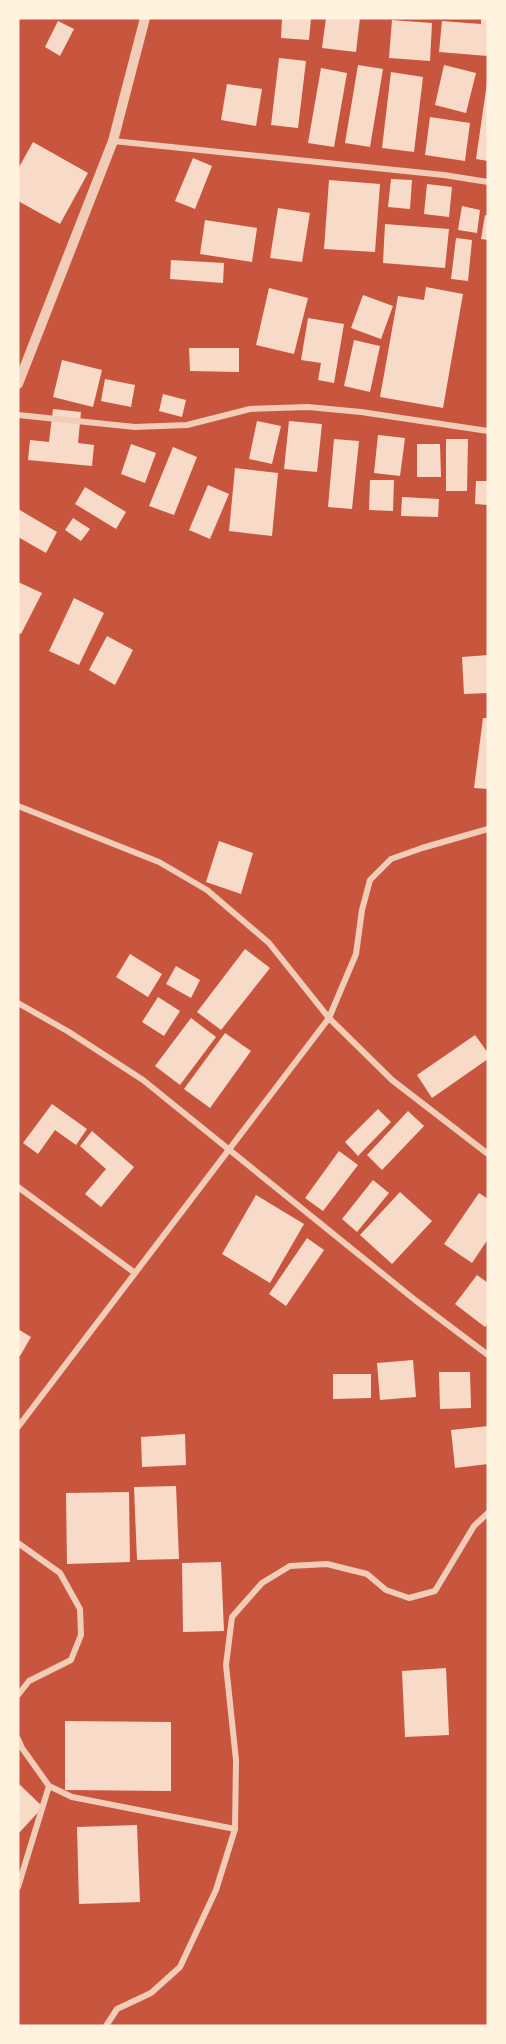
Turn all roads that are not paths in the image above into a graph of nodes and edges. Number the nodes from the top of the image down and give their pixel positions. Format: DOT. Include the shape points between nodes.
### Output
graph roads {
  1 [pos="145,18"];
  2 [pos="113,141"];
  3 [pos="488,182"];
  4 [pos="18,384"];
  5 [pos="18,415"];
  6 [pos="488,431"];
  7 [pos="18,806"];
  8 [pos="488,829"];
  9 [pos="18,1003"];
  10 [pos="329,1018"];
  11 [pos="230,1148"];
  12 [pos="488,1155"];
  13 [pos="18,1187"];
  14 [pos="135,1273"];
  15 [pos="488,1355"];
  16 [pos="19,1422"];
  17 [pos="488,1514"];
  18 [pos="18,1543"];
  19 [pos="18,1695"];
  20 [pos="18,1739"];
  21 [pos="49,1786"];
  22 [pos="235,1829"];
  23 [pos="18,1887"];
  24 [pos="106,2026"];
  1 -- 2 [label="street"];
  2 -- 3 [label="street"];
  2 -- 4 [label="street"];
  5 -- 6 [label="street" via="135,427 187,425 250,409 308,407"];
  7 -- 10 [label="street" via="159,862 207,890 269,943"];
  8 -- 10 [label="street" via="391,859 370,880 356,954"];
  9 -- 11 [label="street" via="143,1080"];
  10 -- 11 [label="street"];
  10 -- 12 [label="street" via="392,1080"];
  11 -- 14 [label="street"];
  11 -- 15 [label="street"];
  13 -- 14 [label="street"];
  14 -- 16 [label="street"];
  17 -- 22 [label="street" via="474,1526 435,1591 409,1598 387,1590 367,1574 327,1564 290,1566 262,1583 232,1617 226,1665 236,1760"];
  18 -- 19 [label="street" via="60,1573 80,1609 81,1635 71,1660 29,1681"];
  20 -- 21 [label="street"];
  21 -- 22 [label="street" via="72,1797"];
  21 -- 23 [label="street"];
  22 -- 24 [label="street" via="216,1890 180,1966 151,1993 117,2009"];
}
